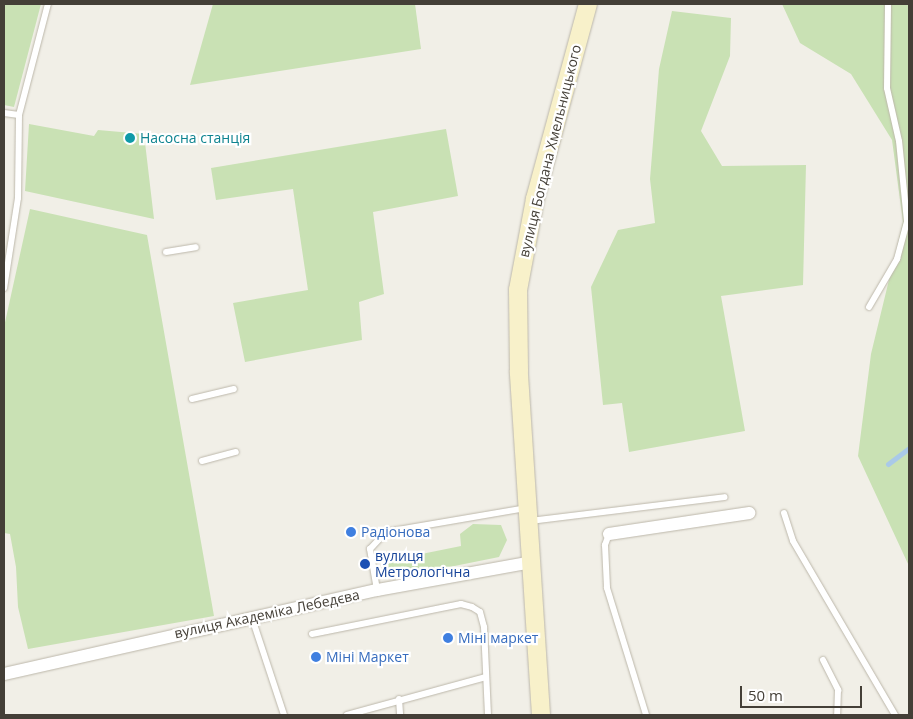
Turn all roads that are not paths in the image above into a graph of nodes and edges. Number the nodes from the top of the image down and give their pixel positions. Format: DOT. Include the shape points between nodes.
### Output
graph roads {
  1 [pos="48,4"];
  2 [pos="588,4"];
  3 [pos="888,4"];
  4 [pos="4,113"];
  5 [pos="19,116"];
  6 [pos="196,247"];
  7 [pos="166,252"];
  8 [pos="4,288"];
  9 [pos="870,307"];
  10 [pos="234,389"];
  11 [pos="192,398"];
  12 [pos="236,452"];
  13 [pos="202,461"];
  14 [pos="724,497"];
  15 [pos="749,512"];
  16 [pos="784,514"];
  17 [pos="528,515"];
  18 [pos="609,534"];
  19 [pos="532,562"];
  20 [pos="377,590"];
  21 [pos="252,616"];
  22 [pos="312,634"];
  23 [pos="823,660"];
  24 [pos="4,674"];
  25 [pos="486,677"];
  26 [pos="399,699"];
  27 [pos="284,715"];
  28 [pos="347,715"];
  29 [pos="400,715"];
  30 [pos="488,715"];
  31 [pos="541,715"];
  32 [pos="646,715"];
  33 [pos="837,715"];
  34 [pos="895,715"];
  1 -- 5 [label="lane"];
  2 -- 17 [label="street, вулиця Богдана Хмельницького" via="535,199 518,290"];
  3 -- 9 [label="lane" via="887,88 899,141 907,221 897,259"];
  4 -- 5 [label="lane"];
  5 -- 8 [label="lane" via="18,198"];
  6 -- 7 [label="lane"];
  10 -- 11 [label="lane"];
  12 -- 13 [label="lane"];
  14 -- 17 [label="lane"];
  15 -- 18 [label="street"];
  16 -- 34 [label="lane" via="793,542"];
  17 -- 19 [label="street, вулиця Богдана Хмельницького"];
  17 -- 20 [label="lane" via="386,532 370,549"];
  18 -- 32 [label="lane" via="605,545 607,588"];
  19 -- 20 [label="street, вулиця Академіка Лебедєва"];
  19 -- 31 [label="street, вулиця Богдана Хмельницького"];
  20 -- 21 [label="street, вулиця Академіка Лебедєва"];
  21 -- 24 [label="street, вулиця Академіка Лебедєва"];
  21 -- 27 [label="lane"];
  22 -- 25 [label="lane" via="461,604 480,612 484,626"];
  23 -- 33 [label="lane" via="838,690"];
  25 -- 26 [label="lane"];
  25 -- 30 [label="lane"];
  26 -- 28 [label="lane"];
  26 -- 29 [label="lane"];
}
